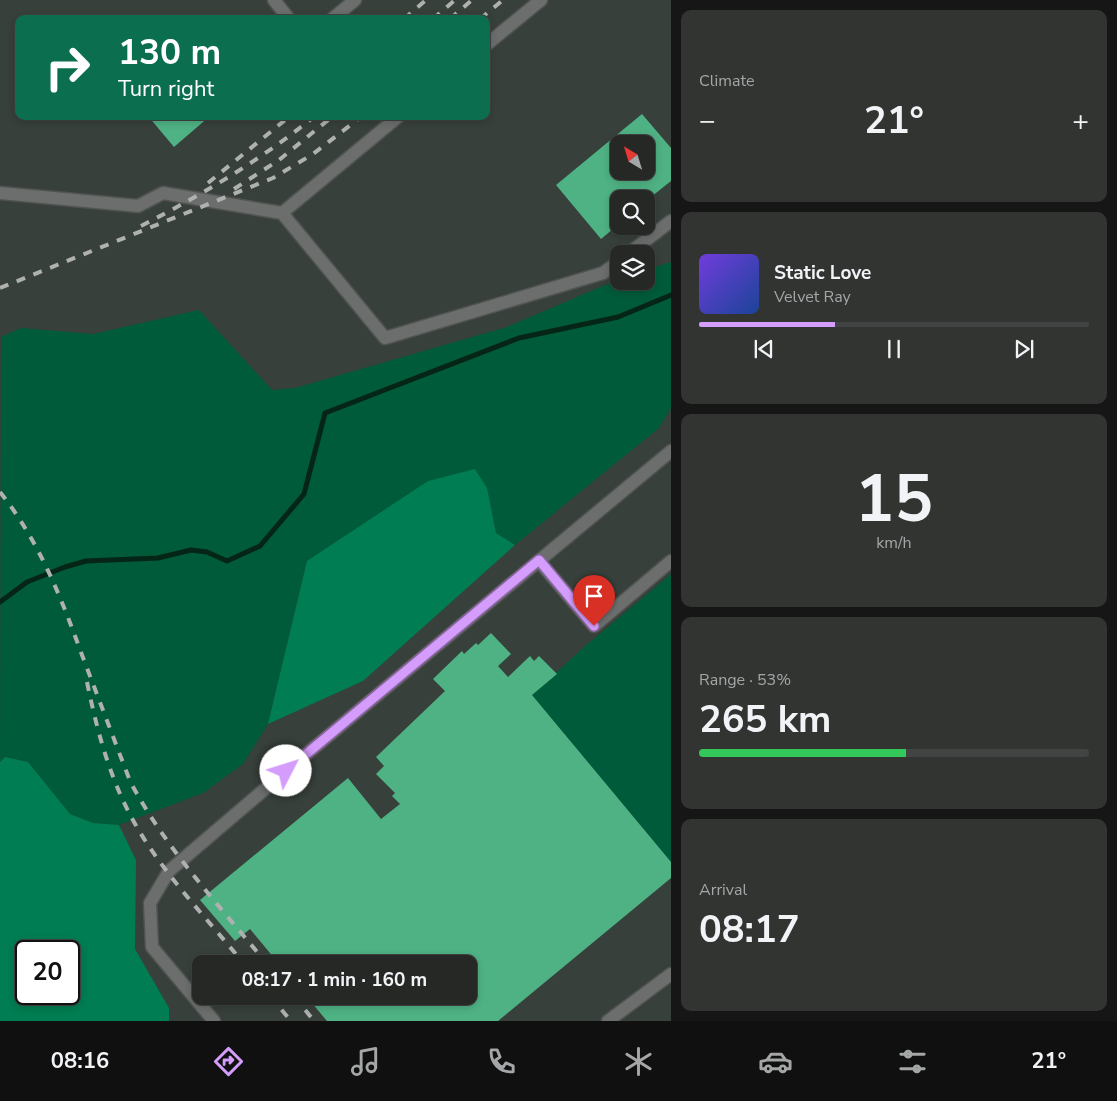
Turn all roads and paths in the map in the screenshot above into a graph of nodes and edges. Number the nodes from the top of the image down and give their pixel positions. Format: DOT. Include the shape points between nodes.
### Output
graph roads {
  1 [pos="274,0"];
  2 [pos="355,0"];
  3 [pos="541,0"];
  4 [pos="286,15"];
  5 [pos="337,15"];
  6 [pos="490,42"];
  7 [pos="395,120"];
  8 [pos="0,193"];
  9 [pos="282,213"];
  10 [pos="671,221"];
  11 [pos="640,245"];
  12 [pos="610,268"];
  13 [pos="671,451"];
  14 [pos="539,560"];
  15 [pos="671,561"];
  16 [pos="671,974"];
  17 [pos="214,1021"];
  18 [pos="608,1021"];
  1 -- 4 [label="lane"];
  2 -- 5 [label="lane"];
  3 -- 6 [label="lane"];
  7 -- 9 [label="lane"];
  8 -- 9 [label="lane" via="138,206 163,193"];
  9 -- 12 [label="lane" via="385,338 603,273"];
  10 -- 11 [label="lane"];
  13 -- 14 [label="lane"];
  14 -- 15 [label="lane" via="594,626"];
  14 -- 17 [label="lane" via="168,872 150,903 152,946"];
  16 -- 18 [label="lane"];
}
